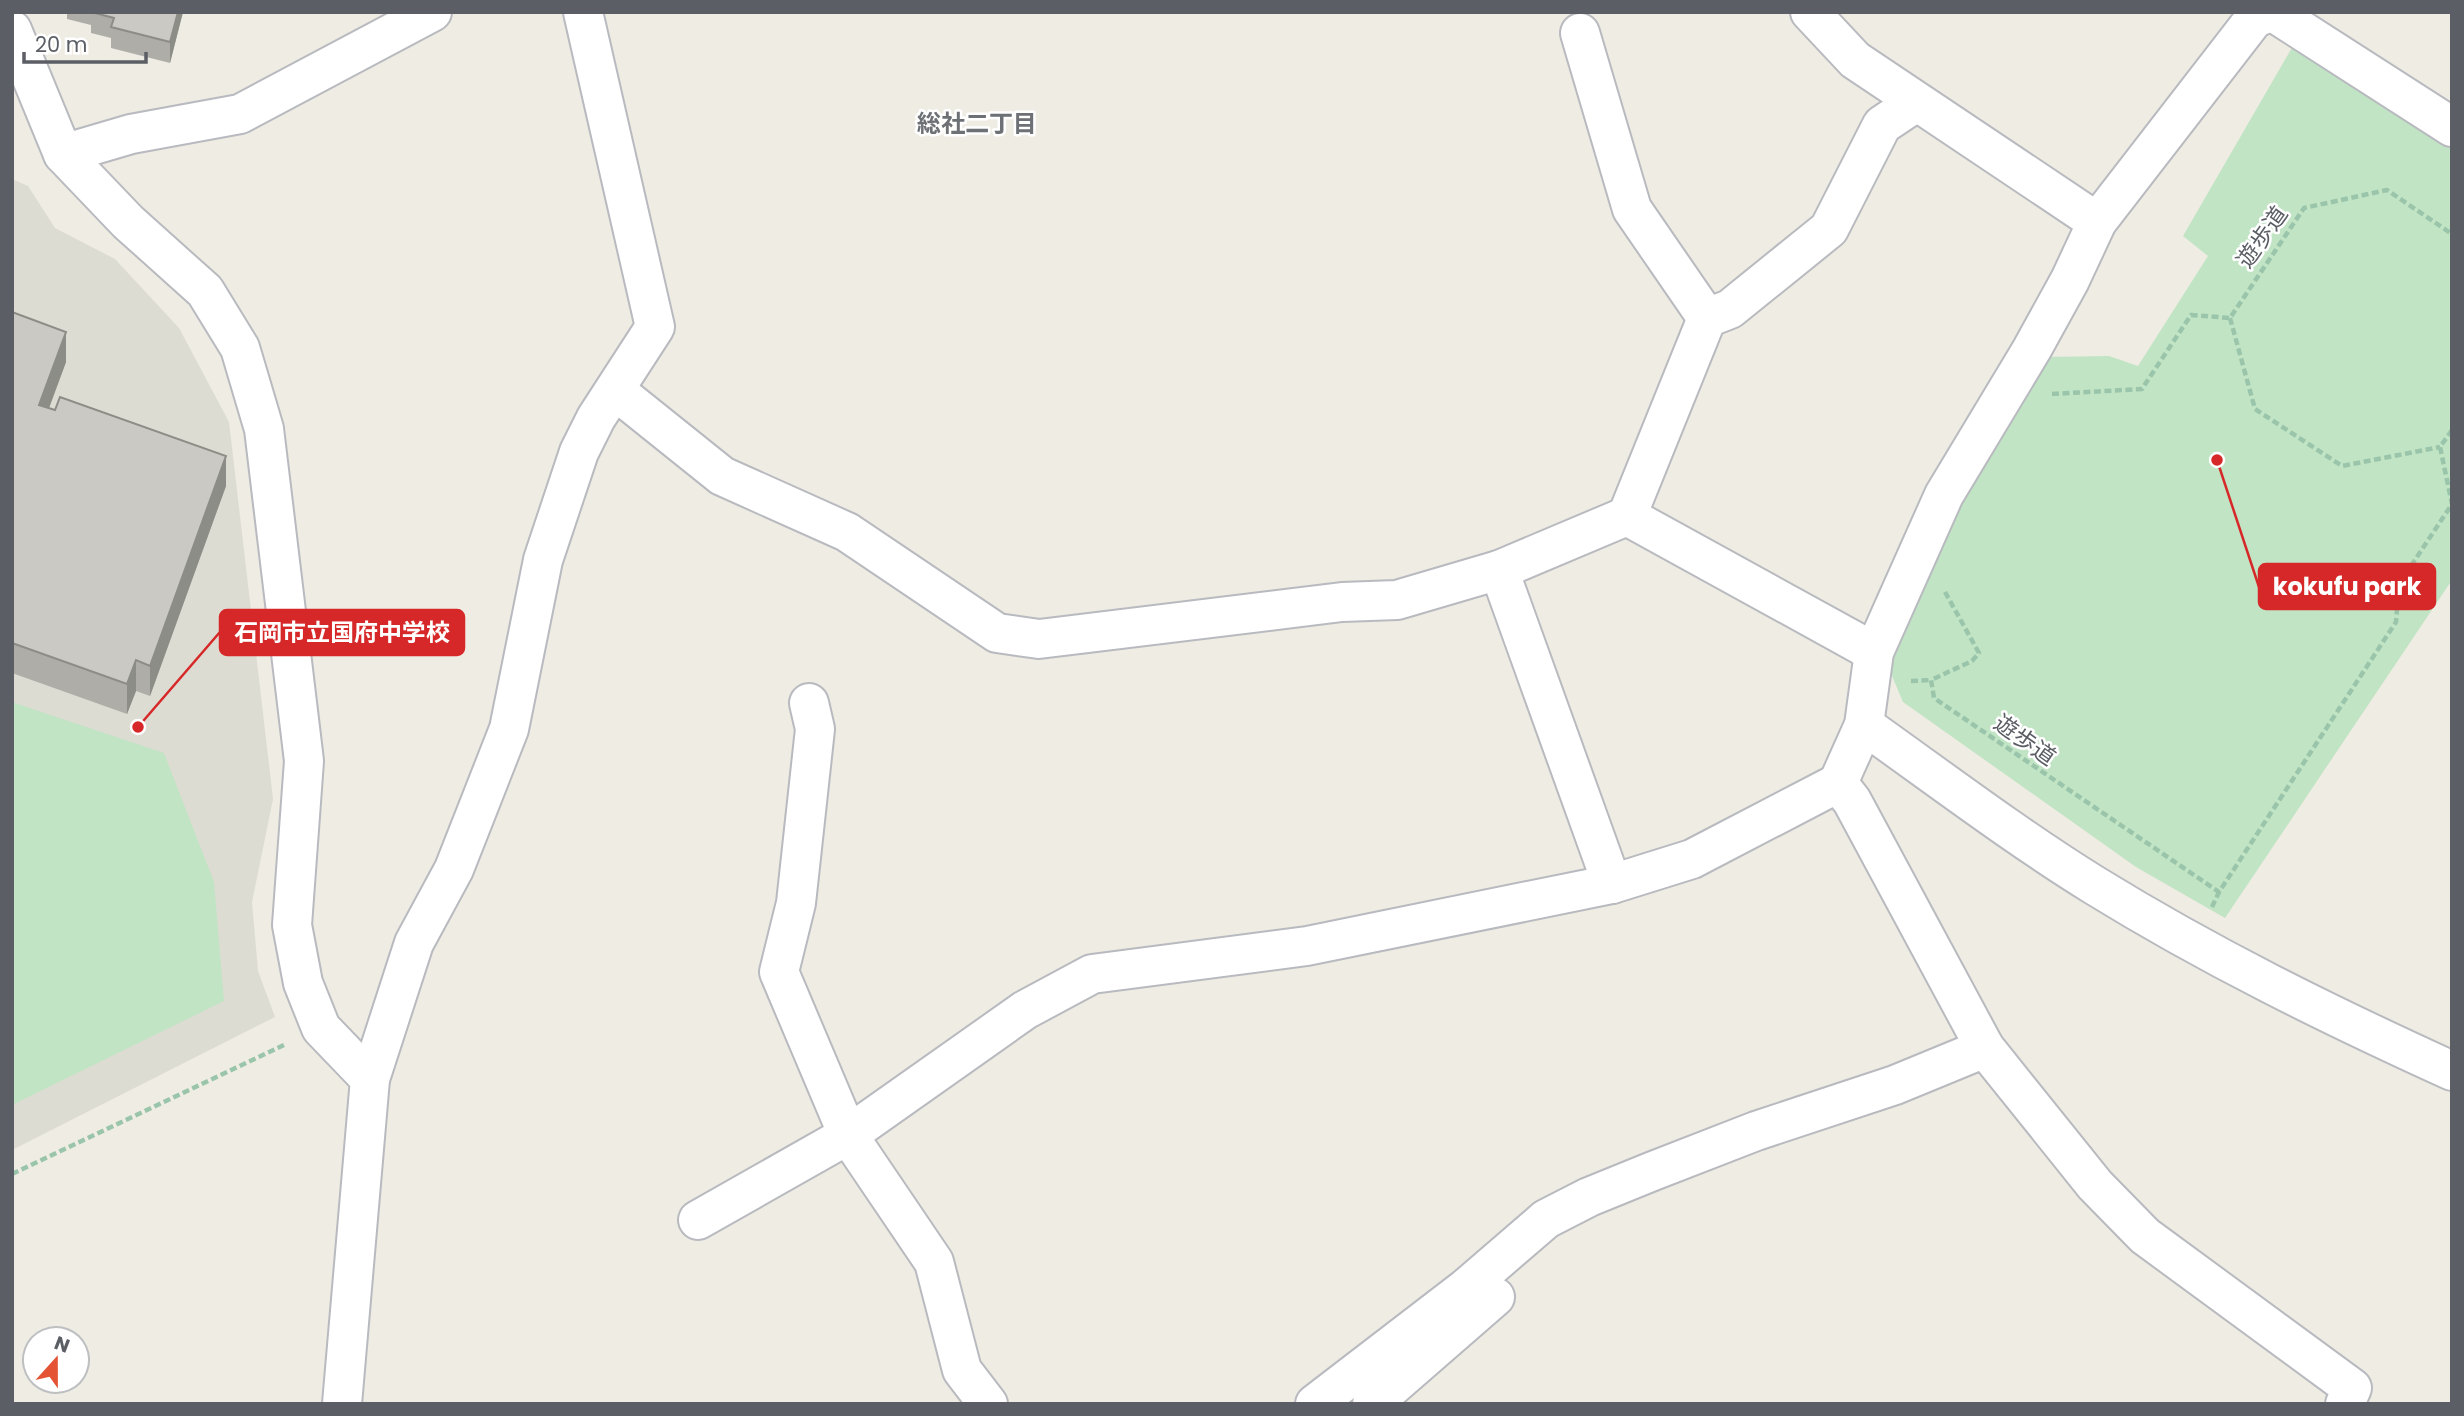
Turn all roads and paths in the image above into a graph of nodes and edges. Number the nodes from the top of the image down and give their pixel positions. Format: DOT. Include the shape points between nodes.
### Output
graph roads {
  1 [pos="432,12"];
  2 [pos="583,12"];
  3 [pos="1810,12"];
  4 [pos="2271,12"];
  5 [pos="12,30"];
  6 [pos="1580,33"];
  7 [pos="1914,103"];
  8 [pos="2452,127"];
  9 [pos="63,154"];
  10 [pos="2097,222"];
  11 [pos="2452,234"];
  12 [pos="1707,318"];
  13 [pos="2230,318"];
  14 [pos="616,391"];
  15 [pos="2040,395"];
  16 [pos="2452,430"];
  17 [pos="2440,447"];
  18 [pos="2452,504"];
  19 [pos="1627,516"];
  20 [pos="1499,570"];
  21 [pos="1943,589"];
  22 [pos="1874,652"];
  23 [pos="809,704"];
  24 [pos="1864,725"];
  25 [pos="1838,783"];
  26 [pos="1612,884"];
  27 [pos="321,1028"];
  28 [pos="1985,1048"];
  29 [pos="2452,1070"];
  30 [pos="370,1079"];
  31 [pos="848,1135"];
  32 [pos="12,1174"];
  33 [pos="1617,1185"];
  34 [pos="698,1220"];
  35 [pos="342,1404"];
  36 [pos="988,1404"];
  37 [pos="1315,1404"];
  38 [pos="1372,1404"];
  39 [pos="2345,1404"];
  1 -- 9 [label="street" via="240,114 131,134"];
  2 -- 14 [label="street" via="656,327"];
  3 -- 7 [label="street" via="1854,60"];
  4 -- 8 [label="street"];
  4 -- 10 [label="street" via="2254,19"];
  5 -- 9 [label="street"];
  6 -- 12 [label="street" via="1632,209"];
  7 -- 10 [label="street"];
  7 -- 12 [label="street" via="1882,125 1829,229 1730,309"];
  9 -- 27 [label="street" via="128,222 205,291 240,348 264,429 304,761 292,925 303,983"];
  10 -- 22 [label="street" via="2039,337 1944,495"];
  11 -- 13 [label="path, 遊歩道" via="2387,190 2304,208"];
  12 -- 19 [label="street"];
  13 -- 15 [label="path" via="2191,315 2142,388"];
  13 -- 17 [label="path" via="2255,409 2342,466"];
  14 -- 20 [label="street" via="722,476 847,532 997,633 1039,639 1342,602 1397,600"];
  14 -- 30 [label="street" via="579,452 543,560 509,729 454,869 414,943"];
  16 -- 17 [label="path"];
  17 -- 18 [label="path, 遊歩道"];
  18 -- 21 [label="path, 遊歩道" via="2399,584 2396,622 2219,892 1934,698 1931,680 1972,661 1979,653"];
  19 -- 20 [label="street"];
  19 -- 22 [label="street"];
  20 -- 26 [label="street"];
  22 -- 24 [label="street"];
  23 -- 31 [label="street" via="815,729 796,902 779,972"];
  24 -- 25 [label="street"];
  24 -- 29 [label="street" via="2092,884 2211,954 2331,1016"];
  25 -- 26 [label="street" via="1692,859"];
  25 -- 28 [label="street"];
  26 -- 31 [label="street" via="1307,946 1092,974 1025,1010"];
  27 -- 30 [label="street"];
  27 -- 32 [label="path"];
  28 -- 33 [label="street"];
  28 -- 39 [label="street" via="2095,1185 2146,1236 2352,1388"];
  30 -- 35 [label="street"];
  31 -- 34 [label="street"];
  31 -- 36 [label="street" via="934,1262 962,1370"];
  33 -- 37 [label="street" via="1546,1219 1466,1288"];
  33 -- 38 [label="street" via="1601,1208"];
}
